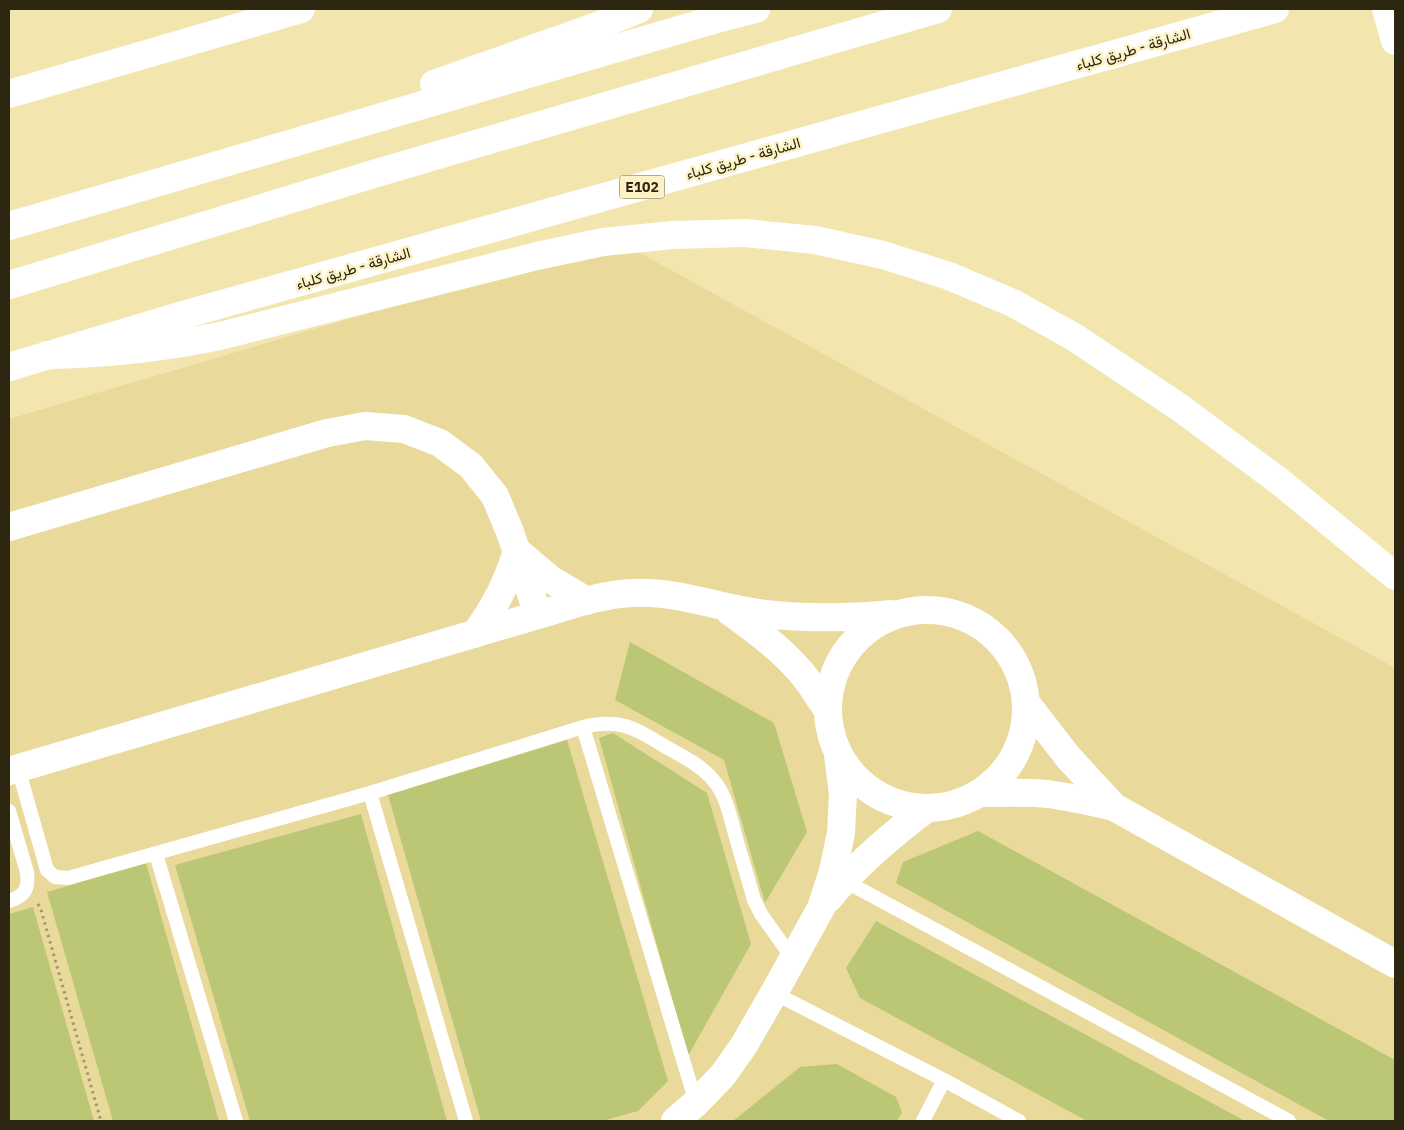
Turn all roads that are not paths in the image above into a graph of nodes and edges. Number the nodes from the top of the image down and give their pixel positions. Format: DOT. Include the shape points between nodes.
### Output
graph roads {
  1 [pos="301,9"];
  2 [pos="640,9"];
  3 [pos="756,9"];
  4 [pos="938,9"];
  5 [pos="1275,9"];
  6 [pos="1386,9"];
  7 [pos="1395,41"];
  8 [pos="9,94"];
  9 [pos="271,149"];
  10 [pos="9,226"];
  11 [pos="9,285"];
  12 [pos="47,355"];
  13 [pos="9,367"];
  14 [pos="9,527"];
  15 [pos="516,551"];
  16 [pos="1395,576"];
  17 [pos="587,601"];
  18 [pos="724,607"];
  19 [pos="892,614"];
  20 [pos="538,615"];
  21 [pos="475,634"];
  22 [pos="1027,704"];
  23 [pos="828,710"];
  24 [pos="583,726"];
  25 [pos="838,755"];
  26 [pos="14,769"];
  27 [pos="981,793"];
  28 [pos="370,794"];
  29 [pos="1114,807"];
  30 [pos="926,809"];
  31 [pos="9,811"];
  32 [pos="156,854"];
  33 [pos="843,880"];
  34 [pos="9,901"];
  35 [pos="821,908"];
  36 [pos="793,959"];
  37 [pos="1395,964"];
  38 [pos="774,993"];
  39 [pos="944,1080"];
  40 [pos="696,1103"];
  41 [pos="236,1121"];
  42 [pos="466,1121"];
  43 [pos="675,1121"];
  44 [pos="922,1121"];
  45 [pos="1019,1121"];
  46 [pos="1289,1121"];
  1 -- 8 [label="main road"];
  2 -- 9 [label="main road" via="371,106"];
  3 -- 9 [label="main road"];
  4 -- 11 [label="main road" via="380,172"];
  5 -- 12 [label="main road, الشارقة - طريق كلباء / E102"];
  6 -- 7 [label="main road"];
  9 -- 10 [label="main road"];
  12 -- 13 [label="main road, الشارقة - طريق كلباء / E102"];
  12 -- 16 [label="main road" via="178,345 603,242 673,235 745,233 815,240 883,255 949,276 1014,303 1074,337 1280,480"];
  14 -- 15 [label="main road" via="327,433 365,426 413,432 440,443 471,466 495,496"];
  15 -- 17 [label="main road" via="550,579"];
  15 -- 20 [label="main road"];
  15 -- 21 [label="main road" via="500,595"];
  17 -- 18 [label="main road" via="618,594 658,594"];
  17 -- 20 [label="main road"];
  18 -- 19 [label="main road" via="807,618"];
  18 -- 23 [label="main road" via="782,653"];
  19 -- 22 [label="main road" via="922,610 953,614 982,626 1005,647 1020,673"];
  19 -- 23 [label="main road" via="866,632 846,654 832,680"];
  20 -- 21 [label="main road"];
  21 -- 26 [label="main road"];
  22 -- 27 [label="main road" via="1018,746 1006,769"];
  22 -- 29 [label="main road" via="1068,757"];
  23 -- 25 [label="main road"];
  24 -- 28 [label="lane"];
  24 -- 36 [label="lane" via="616,723 633,728 696,765 715,782 727,805 754,900"];
  24 -- 40 [label="lane"];
  25 -- 30 [label="main road" via="854,777 875,794 899,804"];
  25 -- 35 [label="main road" via="843,794 841,833"];
  26 -- 32 [label="lane" via="47,870 55,877 68,878"];
  27 -- 29 [label="main road" via="1048,794"];
  27 -- 30 [label="main road" via="954,805"];
  28 -- 32 [label="lane"];
  28 -- 42 [label="lane"];
  29 -- 37 [label="main road"];
  30 -- 33 [label="main road"];
  31 -- 34 [label="lane" via="28,881 26,891"];
  32 -- 41 [label="lane"];
  33 -- 35 [label="main road"];
  33 -- 46 [label="lane"];
  35 -- 36 [label="main road"];
  36 -- 38 [label="main road"];
  38 -- 39 [label="lane"];
  38 -- 40 [label="main road" via="723,1075"];
  39 -- 44 [label="lane"];
  39 -- 45 [label="lane"];
  40 -- 43 [label="main road"];
}
